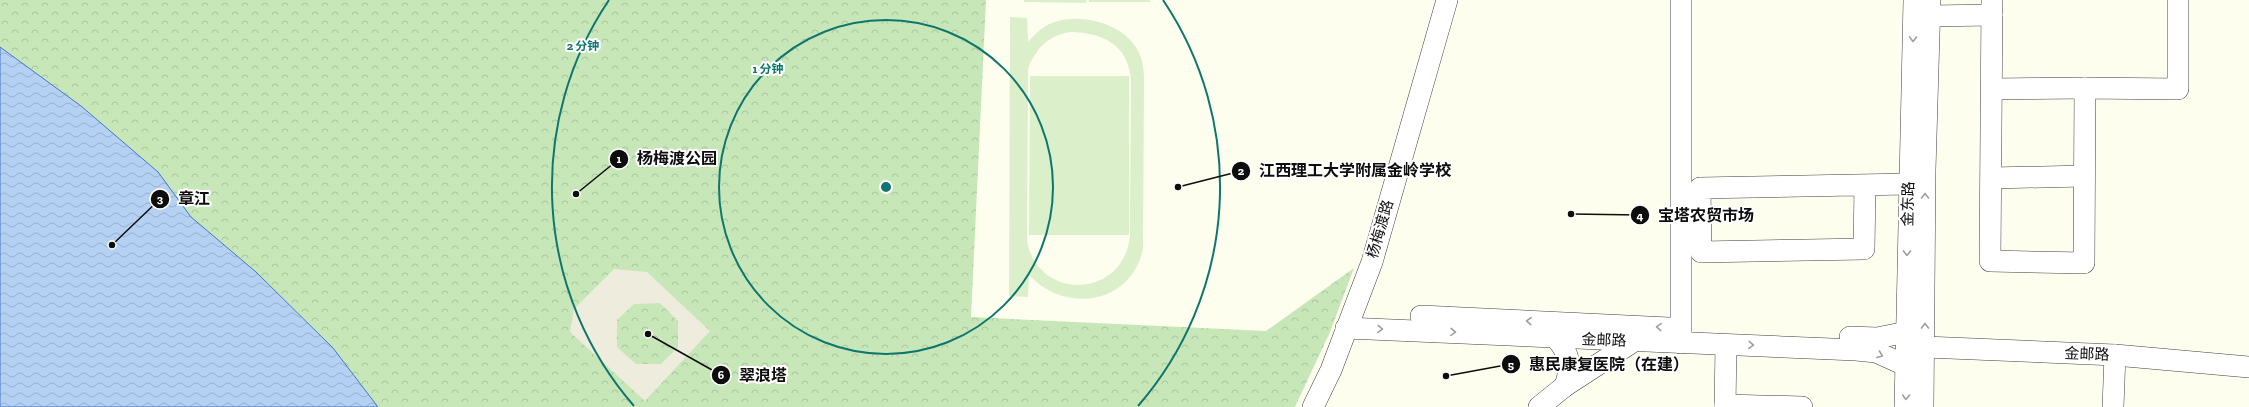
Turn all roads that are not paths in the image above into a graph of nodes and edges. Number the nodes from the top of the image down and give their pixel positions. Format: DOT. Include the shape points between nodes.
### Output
graph roads {
  1 [pos="1447,0"];
  2 [pos="1680,0"];
  3 [pos="1914,0"];
  4 [pos="2178,0"];
  5 [pos="1930,8"];
  6 [pos="1992,8"];
  7 [pos="2085,88"];
  8 [pos="1992,90"];
  9 [pos="2084,176"];
  10 [pos="1992,178"];
  11 [pos="1908,184"];
  12 [pos="1865,185"];
  13 [pos="1349,321"];
  14 [pos="1907,332"];
  15 [pos="1682,336"];
  16 [pos="1556,338"];
  17 [pos="1634,341"];
  18 [pos="1726,344"];
  19 [pos="1925,347"];
  20 [pos="2114,355"];
  21 [pos="1907,366"];
  22 [pos="2249,367"];
  23 [pos="1565,386"];
  24 [pos="1725,406"];
  25 [pos="1312,407"];
  26 [pos="1539,407"];
  27 [pos="1802,407"];
  28 [pos="1905,407"];
  29 [pos="1923,407"];
  30 [pos="2113,407"];
  1 -- 13 [label="street, 杨梅渡路" via="1372,262"];
  2 -- 15 [label="street"];
  3 -- 11 [label="street, 金东路, one-way"];
  4 -- 7 [label="street" via="2178,90"];
  5 -- 6 [label="street"];
  19 -- 5 [label="street, 金东路, one-way" via="1925,170"];
  6 -- 8 [label="street"];
  7 -- 8 [label="street"];
  7 -- 9 [label="street"];
  8 -- 10 [label="street"];
  9 -- 10 [label="street"];
  9 -- 10 [label="street" via="2084,263 1990,261"];
  11 -- 12 [label="street"];
  11 -- 14 [label="street, 金东路, one-way"];
  12 -- 12 [label="street" via="1700,188 1701,252 1864,249"];
  15 -- 13 [label="street, 金邮路, one-way"];
  13 -- 16 [label="street, 金邮路, one-way"];
  13 -- 25 [label="street, 杨梅渡路" via="1331,370"];
  14 -- 15 [label="street, 金邮路" via="1877,338"];
  14 -- 21 [label="street, 金东路"];
  15 -- 17 [label="street, 金邮路"];
  15 -- 18 [label="street, 金邮路"];
  16 -- 17 [label="street, 金邮路"];
  16 -- 23 [label="street" via="1564,347 1570,363"];
  17 -- 23 [label="street"];
  18 -- 21 [label="street, 金邮路, one-way" via="1876,352"];
  18 -- 24 [label="street"];
  19 -- 20 [label="street, 金邮路"];
  19 -- 29 [label="street, 金东路"];
  20 -- 22 [label="street, 金邮路"];
  20 -- 30 [label="street"];
  21 -- 28 [label="street, 金东路, one-way"];
  23 -- 26 [label="street"];
  24 -- 27 [label="street"];
}
